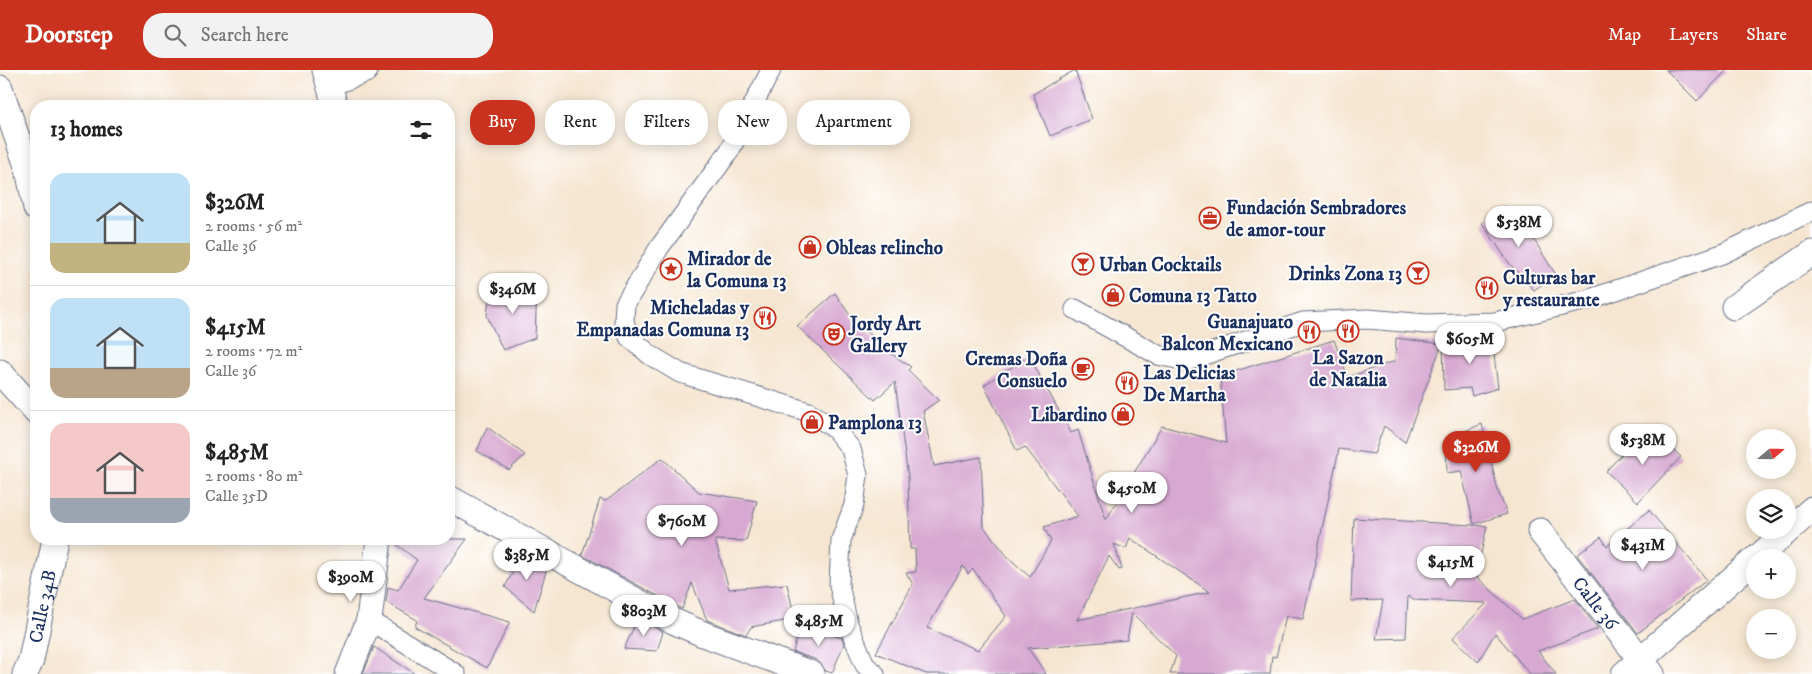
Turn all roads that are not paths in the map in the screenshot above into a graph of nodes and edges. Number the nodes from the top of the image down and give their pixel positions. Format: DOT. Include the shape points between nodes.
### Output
graph roads {
  1 [pos="365,70"];
  2 [pos="771,70"];
  3 [pos="330,86"];
  4 [pos="0,88"];
  5 [pos="30,179"];
  6 [pos="1812,211"];
  7 [pos="1812,253"];
  8 [pos="1734,307"];
  9 [pos="1075,309"];
  10 [pos="0,372"];
  11 [pos="30,405"];
  12 [pos="455,501"];
  13 [pos="1812,510"];
  14 [pos="1540,532"];
  15 [pos="54,545"];
  16 [pos="378,545"];
  17 [pos="1766,549"];
  18 [pos="1746,567"];
  19 [pos="369,620"];
  20 [pos="1639,669"];
  21 [pos="25,674"];
  22 [pos="348,674"];
  23 [pos="456,674"];
  24 [pos="812,674"];
  25 [pos="875,674"];
  1 -- 3 [label="street"];
  2 -- 25 [label="street" via="730,150 659,248 625,304 624,321 629,337 650,356 680,373 809,412 834,428 851,449 858,475 854,505 841,540 839,585 848,624 865,665"];
  4 -- 5 [label="street"];
  6 -- 9 [label="street" via="1722,254 1586,300 1495,322 1426,324 1368,319 1303,322 1186,361 1158,355"];
  7 -- 8 [label="street"];
  10 -- 11 [label="street"];
  12 -- 24 [label="street" via="673,621"];
  13 -- 17 [label="street"];
  14 -- 20 [label="street, Calle 36"];
  15 -- 21 [label="street, Calle 34B" via="31,660"];
  16 -- 19 [label="street"];
  18 -- 20 [label="street"];
  19 -- 22 [label="street"];
  19 -- 23 [label="street"];
}
